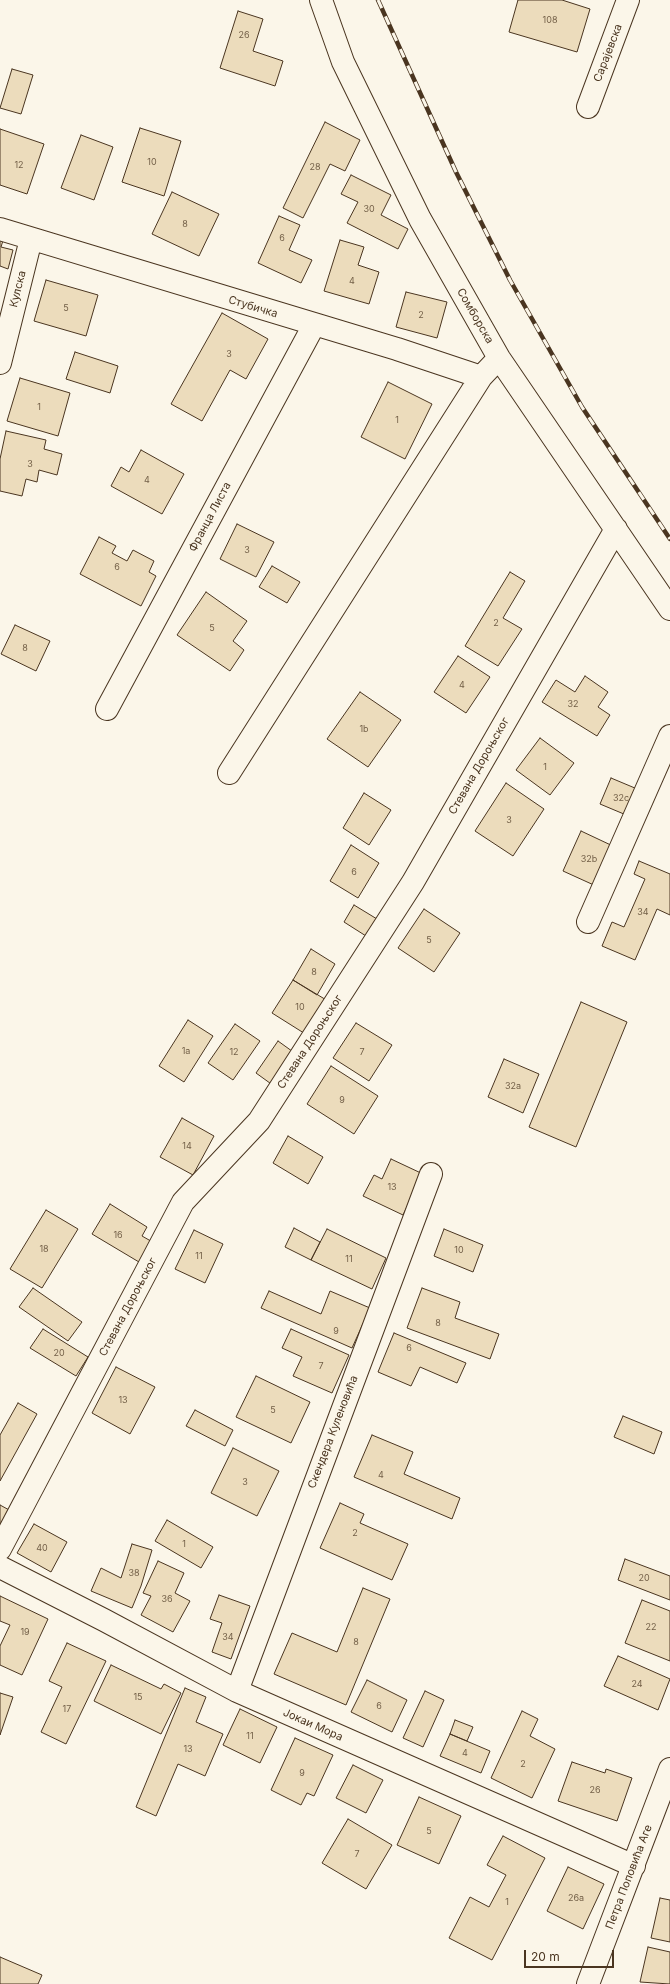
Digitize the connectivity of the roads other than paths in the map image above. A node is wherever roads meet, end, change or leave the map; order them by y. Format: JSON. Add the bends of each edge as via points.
{"nodes":[{"id":1,"x":321,"y":0,"type":"edge"},
{"id":2,"x":628,"y":0,"type":"edge"},
{"id":3,"x":588,"y":107,"type":"dead end"},
{"id":4,"x":0,"y":229,"type":"edge"},
{"id":5,"x":31,"y":239,"type":"junction"},
{"id":6,"x":314,"y":325,"type":"junction"},
{"id":7,"x":499,"y":358,"type":"junction"},
{"id":8,"x":0,"y":363,"type":"edge"},
{"id":9,"x":481,"y":377,"type":"junction"},
{"id":10,"x":616,"y":529,"type":"junction"},
{"id":11,"x":670,"y":609,"type":"edge"},
{"id":12,"x":106,"y":709,"type":"dead end"},
{"id":13,"x":670,"y":736,"type":"edge"},
{"id":14,"x":229,"y":773,"type":"dead end"},
{"id":15,"x":588,"y":922,"type":"dead end"},
{"id":16,"x":431,"y":1174,"type":"dead end"},
{"id":17,"x":0,"y":1549,"type":"edge"},
{"id":18,"x":0,"y":1567,"type":"edge"},
{"id":19,"x":237,"y":1691,"type":"junction"},
{"id":20,"x":670,"y":1770,"type":"edge"},
{"id":21,"x":634,"y":1866,"type":"junction"},
{"id":22,"x":588,"y":1984,"type":"edge"}],
"edges":[{"from":1,"to":7,"type":"street","name":"Сомборска","via":[[342,62],[420,219]]},
{"from":2,"to":3,"type":"street","name":"Сарајевска"},
{"from":4,"to":5,"type":"street","name":"Стубичка"},
{"from":5,"to":6,"type":"street","name":"Стубичка"},
{"from":5,"to":8,"type":"street","name":"Кулска"},
{"from":6,"to":9,"type":"street","name":"Стубичка"},
{"from":6,"to":12,"type":"street","name":"Франца Листа"},
{"from":7,"to":9,"type":"street"},
{"from":7,"to":10,"type":"street","name":"Сомборска"},
{"from":9,"to":14,"type":"street"},
{"from":10,"to":11,"type":"street","name":"Сомборска"},
{"from":10,"to":17,"type":"street","name":"Стевана Дороњског","via":[[413,882],[259,1121],[183,1202]]},
{"from":13,"to":15,"type":"street"},
{"from":16,"to":19,"type":"street","name":"Скендера Куленовића"},
{"from":18,"to":19,"type":"street","name":"Јокаи Мора"},
{"from":19,"to":21,"type":"street","name":"Јокаи Мора"},
{"from":20,"to":21,"type":"street","name":"Петра Поповића Аге"},
{"from":21,"to":22,"type":"street","name":"Петра Поповића Аге"}]}
